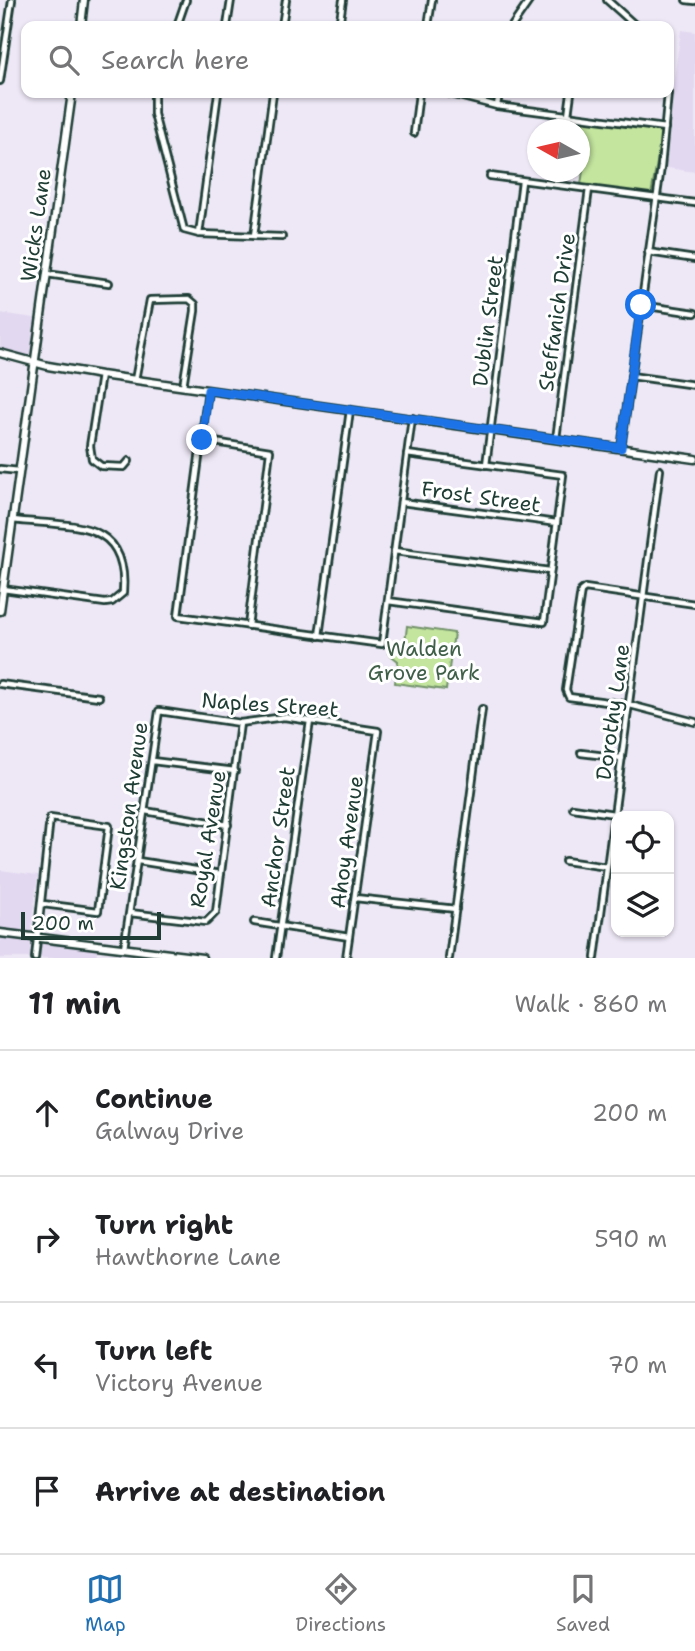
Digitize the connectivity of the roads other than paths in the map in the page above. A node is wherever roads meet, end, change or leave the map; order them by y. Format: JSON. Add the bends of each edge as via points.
{"nodes":[{"id":1,"x":12,"y":0,"type":"edge"},
{"id":2,"x":85,"y":0,"type":"edge"},
{"id":3,"x":186,"y":0,"type":"edge"},
{"id":4,"x":231,"y":0,"type":"edge"},
{"id":5,"x":286,"y":0,"type":"edge"},
{"id":6,"x":343,"y":0,"type":"edge"},
{"id":7,"x":432,"y":0,"type":"edge"},
{"id":8,"x":530,"y":0,"type":"edge"},
{"id":9,"x":607,"y":0,"type":"edge"},
{"id":10,"x":686,"y":0,"type":"edge"},
{"id":11,"x":695,"y":1,"type":"edge"},
{"id":12,"x":82,"y":21,"type":"edge"},
{"id":13,"x":179,"y":21,"type":"edge"},
{"id":14,"x":228,"y":21,"type":"edge"},
{"id":15,"x":283,"y":21,"type":"edge"},
{"id":16,"x":340,"y":21,"type":"edge"},
{"id":17,"x":429,"y":21,"type":"edge"},
{"id":18,"x":515,"y":21,"type":"edge"},
{"id":19,"x":630,"y":21,"type":"edge"},
{"id":20,"x":0,"y":75,"type":"edge"},
{"id":21,"x":0,"y":81,"type":"edge"},
{"id":22,"x":71,"y":98,"type":"edge"},
{"id":23,"x":154,"y":98,"type":"edge"},
{"id":24,"x":217,"y":98,"type":"edge"},
{"id":25,"x":272,"y":98,"type":"edge"},
{"id":26,"x":418,"y":98,"type":"edge"},
{"id":27,"x":466,"y":98,"type":"edge"},
{"id":28,"x":498,"y":98,"type":"edge"},
{"id":29,"x":570,"y":98,"type":"edge"},
{"id":30,"x":668,"y":98,"type":"edge"},
{"id":31,"x":497,"y":106,"type":"junction"},
{"id":32,"x":568,"y":115,"type":"junction"},
{"id":33,"x":665,"y":128,"type":"junction"},
{"id":34,"x":414,"y":133,"type":"dead end"},
{"id":35,"x":490,"y":176,"type":"dead end"},
{"id":36,"x":522,"y":181,"type":"junction"},
{"id":37,"x":589,"y":189,"type":"junction"},
{"id":38,"x":656,"y":197,"type":"junction"},
{"id":39,"x":695,"y":203,"type":"edge"},
{"id":40,"x":199,"y":234,"type":"junction"},
{"id":41,"x":254,"y":236,"type":"junction"},
{"id":42,"x":282,"y":237,"type":"dead end"},
{"id":43,"x":648,"y":252,"type":"junction"},
{"id":44,"x":695,"y":258,"type":"edge"},
{"id":45,"x":47,"y":274,"type":"junction"},
{"id":46,"x":109,"y":283,"type":"dead end"},
{"id":47,"x":641,"y":305,"type":"junction"},
{"id":48,"x":695,"y":313,"type":"edge"},
{"id":49,"x":0,"y":353,"type":"edge"},
{"id":50,"x":35,"y":363,"type":"junction"},
{"id":51,"x":101,"y":375,"type":"junction"},
{"id":52,"x":631,"y":376,"type":"junction"},
{"id":53,"x":135,"y":380,"type":"junction"},
{"id":54,"x":695,"y":385,"type":"edge"},
{"id":55,"x":183,"y":387,"type":"junction"},
{"id":56,"x":208,"y":390,"type":"junction"},
{"id":57,"x":350,"y":409,"type":"junction"},
{"id":58,"x":412,"y":418,"type":"junction"},
{"id":59,"x":490,"y":430,"type":"junction"},
{"id":60,"x":556,"y":439,"type":"junction"},
{"id":61,"x":202,"y":440,"type":"junction"},
{"id":62,"x":621,"y":448,"type":"junction"},
{"id":63,"x":407,"y":454,"type":"junction"},
{"id":64,"x":695,"y":459,"type":"edge"},
{"id":65,"x":129,"y":461,"type":"dead end"},
{"id":66,"x":486,"y":465,"type":"junction"},
{"id":67,"x":0,"y":469,"type":"edge"},
{"id":68,"x":660,"y":470,"type":"dead end"},
{"id":69,"x":19,"y":471,"type":"junction"},
{"id":70,"x":401,"y":502,"type":"junction"},
{"id":71,"x":12,"y":520,"type":"junction"},
{"id":72,"x":557,"y":523,"type":"junction"},
{"id":73,"x":394,"y":551,"type":"junction"},
{"id":74,"x":550,"y":571,"type":"junction"},
{"id":75,"x":3,"y":589,"type":"junction"},
{"id":76,"x":644,"y":596,"type":"junction"},
{"id":77,"x":387,"y":601,"type":"junction"},
{"id":78,"x":695,"y":604,"type":"edge"},
{"id":79,"x":0,"y":605,"type":"edge"},
{"id":80,"x":0,"y":611,"type":"edge"},
{"id":81,"x":248,"y":626,"type":"junction"},
{"id":82,"x":319,"y":636,"type":"junction"},
{"id":83,"x":0,"y":684,"type":"edge"},
{"id":84,"x":99,"y":698,"type":"dead end"},
{"id":85,"x":630,"y":705,"type":"junction"},
{"id":86,"x":482,"y":709,"type":"dead end"},
{"id":87,"x":159,"y":711,"type":"joint"},
{"id":88,"x":310,"y":721,"type":"junction"},
{"id":89,"x":695,"y":722,"type":"edge"},
{"id":90,"x":240,"y":723,"type":"junction"},
{"id":91,"x":378,"y":731,"type":"joint"},
{"id":92,"x":581,"y":753,"type":"dead end"},
{"id":93,"x":622,"y":758,"type":"junction"},
{"id":94,"x":152,"y":761,"type":"junction"},
{"id":95,"x":236,"y":772,"type":"junction"},
{"id":96,"x":573,"y":808,"type":"dead end"},
{"id":97,"x":145,"y":811,"type":"junction"},
{"id":98,"x":614,"y":811,"type":"edge"},
{"id":99,"x":611,"y":814,"type":"edge"},
{"id":100,"x":228,"y":825,"type":"junction"},
{"id":101,"x":611,"y":837,"type":"edge"},
{"id":102,"x":138,"y":861,"type":"junction"},
{"id":103,"x":565,"y":861,"type":"dead end"},
{"id":104,"x":607,"y":867,"type":"junction"},
{"id":105,"x":222,"y":874,"type":"junction"},
{"id":106,"x":355,"y":898,"type":"junction"},
{"id":107,"x":43,"y":904,"type":"junction"},
{"id":108,"x":456,"y":909,"type":"junction"},
{"id":109,"x":130,"y":913,"type":"junction"},
{"id":110,"x":254,"y":922,"type":"dead end"},
{"id":111,"x":281,"y":926,"type":"junction"},
{"id":112,"x":0,"y":933,"type":"edge"},
{"id":113,"x":349,"y":937,"type":"junction"},
{"id":114,"x":37,"y":938,"type":"junction"},
{"id":115,"x":124,"y":948,"type":"junction"},
{"id":116,"x":35,"y":958,"type":"edge"},
{"id":117,"x":202,"y":958,"type":"edge"},
{"id":118,"x":276,"y":958,"type":"edge"},
{"id":119,"x":346,"y":958,"type":"edge"},
{"id":120,"x":449,"y":958,"type":"edge"},
{"id":121,"x":595,"y":958,"type":"edge"}],
"edges":[{"from":1,"to":20,"type":"street"},
{"from":2,"to":12,"type":"street"},
{"from":3,"to":13,"type":"street"},
{"from":4,"to":14,"type":"street"},
{"from":5,"to":15,"type":"street"},
{"from":6,"to":16,"type":"street"},
{"from":7,"to":17,"type":"street"},
{"from":8,"to":18,"type":"street"},
{"from":9,"to":19,"type":"street"},
{"from":10,"to":11,"type":"street"},
{"from":20,"to":21,"type":"street"},
{"from":22,"to":45,"type":"street","name":"Wicks Lane"},
{"from":23,"to":40,"type":"street","via":[[180,224]]},
{"from":24,"to":40,"type":"street"},
{"from":25,"to":41,"type":"street"},
{"from":26,"to":34,"type":"street"},
{"from":27,"to":31,"type":"street"},
{"from":28,"to":31,"type":"street"},
{"from":29,"to":32,"type":"street"},
{"from":30,"to":33,"type":"street"},
{"from":31,"to":32,"type":"street"},
{"from":32,"to":33,"type":"street"},
{"from":33,"to":38,"type":"street"},
{"from":35,"to":36,"type":"street"},
{"from":36,"to":37,"type":"street"},
{"from":36,"to":59,"type":"street","name":"Dublin Street"},
{"from":37,"to":38,"type":"street"},
{"from":37,"to":60,"type":"street","name":"Steffanich Drive"},
{"from":38,"to":39,"type":"street"},
{"from":38,"to":43,"type":"street"},
{"from":40,"to":41,"type":"street"},
{"from":41,"to":42,"type":"street"},
{"from":43,"to":44,"type":"street"},
{"from":43,"to":47,"type":"street"},
{"from":45,"to":46,"type":"street"},
{"from":45,"to":50,"type":"street","name":"Wicks Lane"},
{"from":47,"to":48,"type":"street"},
{"from":47,"to":52,"type":"street"},
{"from":49,"to":50,"type":"street"},
{"from":50,"to":51,"type":"street"},
{"from":50,"to":69,"type":"street","name":"Wicks Lane"},
{"from":51,"to":53,"type":"street"},
{"from":51,"to":65,"type":"street","via":[[92,459],[113,468]]},
{"from":52,"to":54,"type":"street"},
{"from":52,"to":62,"type":"street"},
{"from":53,"to":55,"type":"street"},
{"from":53,"to":55,"type":"street","via":[[148,304],[154,298],[189,299],[195,304]]},
{"from":55,"to":56,"type":"street"},
{"from":56,"to":57,"type":"street"},
{"from":56,"to":61,"type":"street"},
{"from":57,"to":58,"type":"street"},
{"from":57,"to":82,"type":"street"},
{"from":58,"to":59,"type":"street"},
{"from":58,"to":63,"type":"street"},
{"from":59,"to":60,"type":"street"},
{"from":59,"to":66,"type":"street","name":"Dublin Street"},
{"from":60,"to":62,"type":"street"},
{"from":61,"to":81,"type":"street","via":[[270,451]]},
{"from":61,"to":81,"type":"street","via":[[178,617]]},
{"from":62,"to":64,"type":"street"},
{"from":63,"to":66,"type":"street"},
{"from":63,"to":70,"type":"street"},
{"from":66,"to":72,"type":"street","via":[[563,475]]},
{"from":67,"to":69,"type":"street"},
{"from":68,"to":76,"type":"street","name":"Dorothy Lane"},
{"from":69,"to":71,"type":"street","name":"Wicks Lane"},
{"from":70,"to":72,"type":"street","name":"Frost Street"},
{"from":70,"to":73,"type":"street"},
{"from":71,"to":75,"type":"street","name":"Wicks Lane"},
{"from":71,"to":75,"type":"street","via":[[97,530],[111,539],[124,576],[123,593],[105,603]]},
{"from":72,"to":74,"type":"street"},
{"from":73,"to":74,"type":"street"},
{"from":73,"to":77,"type":"street"},
{"from":74,"to":77,"type":"street","via":[[544,622]]},
{"from":75,"to":79,"type":"street","name":"Wicks Lane"},
{"from":76,"to":78,"type":"street"},
{"from":76,"to":85,"type":"street","name":"Dorothy Lane"},
{"from":76,"to":85,"type":"street","via":[[582,591],[566,690],[569,697]]},
{"from":77,"to":82,"type":"street","via":[[382,644]]},
{"from":79,"to":80,"type":"street","name":"Wicks Lane"},
{"from":81,"to":82,"type":"street"},
{"from":83,"to":84,"type":"street"},
{"from":85,"to":89,"type":"street"},
{"from":85,"to":93,"type":"street","name":"Dorothy Lane"},
{"from":86,"to":108,"type":"street"},
{"from":87,"to":90,"type":"street","name":"Naples Street"},
{"from":87,"to":94,"type":"street","name":"Kingston Avenue"},
{"from":88,"to":90,"type":"street","name":"Naples Street","via":[[284,717]]},
{"from":88,"to":91,"type":"street","name":"Naples Street"},
{"from":88,"to":111,"type":"street","name":"Anchor Street"},
{"from":90,"to":95,"type":"street","name":"Royal Avenue"},
{"from":91,"to":106,"type":"street","name":"Ahoy Avenue"},
{"from":92,"to":93,"type":"street"},
{"from":93,"to":98,"type":"street","name":"Dorothy Lane"},
{"from":94,"to":95,"type":"street"},
{"from":94,"to":97,"type":"street","name":"Kingston Avenue"},
{"from":95,"to":100,"type":"street","name":"Royal Avenue"},
{"from":96,"to":99,"type":"street"},
{"from":97,"to":100,"type":"street"},
{"from":97,"to":102,"type":"street","name":"Kingston Avenue"},
{"from":100,"to":105,"type":"street","name":"Royal Avenue"},
{"from":101,"to":104,"type":"street","name":"Dorothy Lane"},
{"from":102,"to":105,"type":"street"},
{"from":102,"to":109,"type":"street","name":"Kingston Avenue"},
{"from":103,"to":104,"type":"street"},
{"from":104,"to":121,"type":"street","name":"Dorothy Lane"},
{"from":105,"to":109,"type":"street","name":"Royal Avenue","via":[[211,921]]},
{"from":106,"to":108,"type":"street"},
{"from":106,"to":113,"type":"street","name":"Ahoy Avenue"},
{"from":107,"to":107,"type":"street","via":[[50,818],[109,826],[98,911]]},
{"from":107,"to":114,"type":"street"},
{"from":108,"to":120,"type":"street"},
{"from":109,"to":115,"type":"street","name":"Kingston Avenue"},
{"from":110,"to":111,"type":"street"},
{"from":111,"to":113,"type":"street"},
{"from":111,"to":118,"type":"street","name":"Anchor Street"},
{"from":112,"to":114,"type":"street"},
{"from":113,"to":119,"type":"street","name":"Ahoy Avenue"},
{"from":114,"to":115,"type":"street"},
{"from":114,"to":116,"type":"street"},
{"from":115,"to":117,"type":"street"}]}
